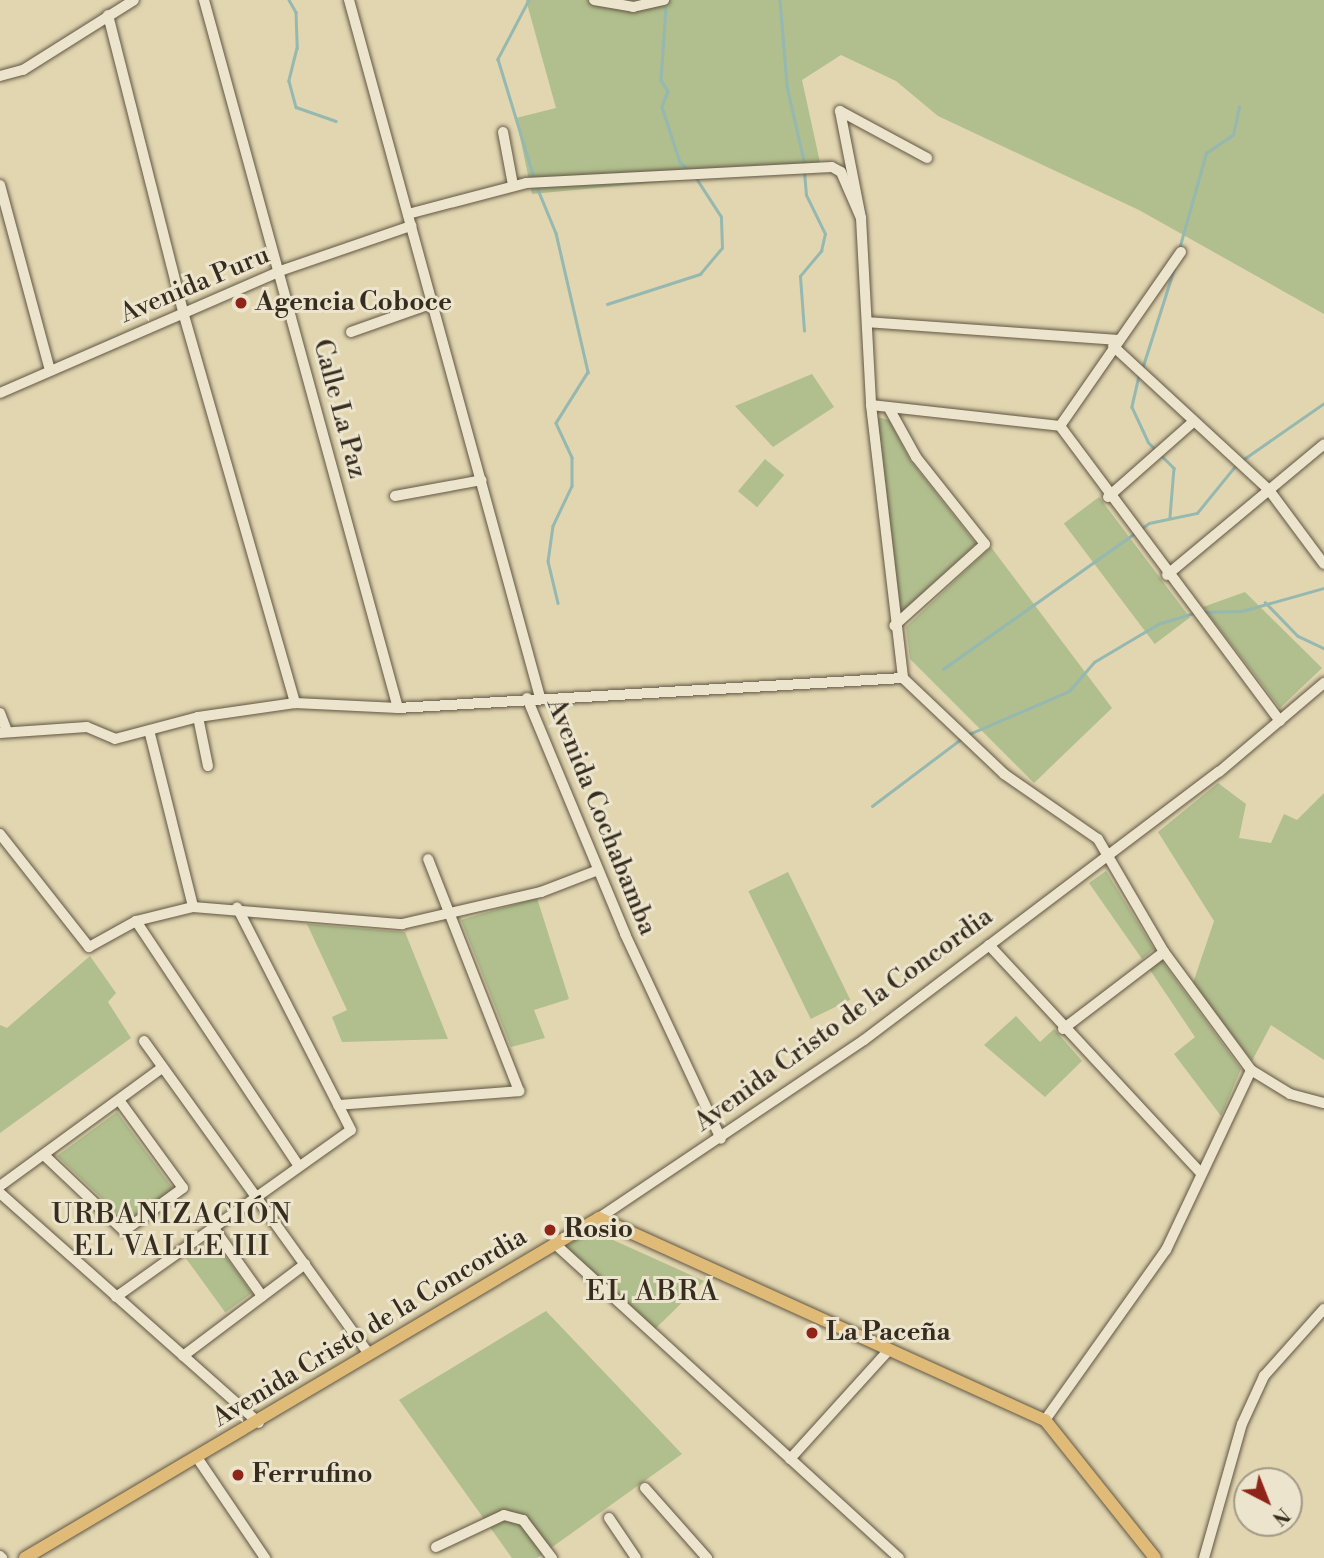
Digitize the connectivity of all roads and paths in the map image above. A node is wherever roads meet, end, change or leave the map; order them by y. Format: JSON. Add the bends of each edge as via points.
{"nodes":[{"id":1,"x":134,"y":0,"type":"edge"},
{"id":2,"x":204,"y":0,"type":"edge"},
{"id":3,"x":349,"y":0,"type":"edge"},
{"id":4,"x":594,"y":0,"type":"edge"},
{"id":5,"x":664,"y":0,"type":"edge"},
{"id":6,"x":108,"y":15,"type":"junction"},
{"id":7,"x":0,"y":76,"type":"edge"},
{"id":8,"x":503,"y":132,"type":"dead end"},
{"id":9,"x":927,"y":158,"type":"dead end"},
{"id":10,"x":0,"y":185,"type":"edge"},
{"id":11,"x":513,"y":186,"type":"junction"},
{"id":12,"x":408,"y":214,"type":"junction"},
{"id":13,"x":861,"y":218,"type":"junction"},
{"id":14,"x":411,"y":226,"type":"junction"},
{"id":15,"x":1181,"y":252,"type":"dead end"},
{"id":16,"x":280,"y":271,"type":"junction"},
{"id":17,"x":433,"y":303,"type":"junction"},
{"id":18,"x":183,"y":312,"type":"junction"},
{"id":19,"x":867,"y":322,"type":"junction"},
{"id":20,"x":351,"y":332,"type":"dead end"},
{"id":21,"x":1115,"y":343,"type":"junction"},
{"id":22,"x":50,"y":370,"type":"junction"},
{"id":23,"x":0,"y":393,"type":"edge"},
{"id":24,"x":871,"y":405,"type":"junction"},
{"id":25,"x":890,"y":410,"type":"junction"},
{"id":26,"x":1193,"y":422,"type":"junction"},
{"id":27,"x":1060,"y":426,"type":"junction"},
{"id":28,"x":1324,"y":444,"type":"edge"},
{"id":29,"x":482,"y":480,"type":"junction"},
{"id":30,"x":1269,"y":490,"type":"junction"},
{"id":31,"x":395,"y":496,"type":"dead end"},
{"id":32,"x":1108,"y":497,"type":"junction"},
{"id":33,"x":1324,"y":564,"type":"edge"},
{"id":34,"x":1167,"y":575,"type":"junction"},
{"id":35,"x":894,"y":626,"type":"junction"},
{"id":36,"x":903,"y":678,"type":"junction"},
{"id":37,"x":1324,"y":683,"type":"edge"},
{"id":38,"x":540,"y":697,"type":"junction"},
{"id":39,"x":527,"y":698,"type":"junction"},
{"id":40,"x":295,"y":703,"type":"junction"},
{"id":41,"x":398,"y":708,"type":"junction"},
{"id":42,"x":0,"y":713,"type":"edge"},
{"id":43,"x":198,"y":717,"type":"junction"},
{"id":44,"x":1280,"y":721,"type":"junction"},
{"id":45,"x":3,"y":732,"type":"edge"},
{"id":46,"x":150,"y":734,"type":"junction"},
{"id":47,"x":208,"y":766,"type":"dead end"},
{"id":48,"x":0,"y":834,"type":"edge"},
{"id":49,"x":1106,"y":855,"type":"junction"},
{"id":50,"x":428,"y":859,"type":"dead end"},
{"id":51,"x":598,"y":870,"type":"junction"},
{"id":52,"x":193,"y":907,"type":"junction"},
{"id":53,"x":236,"y":907,"type":"junction"},
{"id":54,"x":451,"y":915,"type":"junction"},
{"id":55,"x":136,"y":921,"type":"junction"},
{"id":56,"x":989,"y":945,"type":"junction"},
{"id":57,"x":1164,"y":952,"type":"junction"},
{"id":58,"x":1063,"y":1028,"type":"junction"},
{"id":59,"x":144,"y":1041,"type":"dead end"},
{"id":60,"x":162,"y":1068,"type":"junction"},
{"id":61,"x":1251,"y":1070,"type":"junction"},
{"id":62,"x":119,"y":1100,"type":"junction"},
{"id":63,"x":1324,"y":1103,"type":"edge"},
{"id":64,"x":338,"y":1105,"type":"junction"},
{"id":65,"x":721,"y":1139,"type":"junction"},
{"id":66,"x":44,"y":1155,"type":"junction"},
{"id":67,"x":298,"y":1165,"type":"junction"},
{"id":68,"x":1200,"y":1172,"type":"junction"},
{"id":69,"x":0,"y":1186,"type":"edge"},
{"id":70,"x":0,"y":1193,"type":"edge"},
{"id":71,"x":254,"y":1198,"type":"junction"},
{"id":72,"x":599,"y":1218,"type":"junction"},
{"id":73,"x":213,"y":1227,"type":"junction"},
{"id":74,"x":554,"y":1243,"type":"junction"},
{"id":75,"x":304,"y":1264,"type":"junction"},
{"id":76,"x":262,"y":1296,"type":"junction"},
{"id":77,"x":116,"y":1297,"type":"junction"},
{"id":78,"x":1324,"y":1309,"type":"edge"},
{"id":79,"x":889,"y":1350,"type":"junction"},
{"id":80,"x":369,"y":1354,"type":"junction"},
{"id":81,"x":183,"y":1356,"type":"junction"},
{"id":82,"x":1045,"y":1420,"type":"junction"},
{"id":83,"x":259,"y":1423,"type":"junction"},
{"id":84,"x":198,"y":1459,"type":"junction"},
{"id":85,"x":790,"y":1459,"type":"junction"},
{"id":86,"x":645,"y":1488,"type":"dead end"},
{"id":87,"x":608,"y":1518,"type":"dead end"},
{"id":88,"x":436,"y":1547,"type":"dead end"},
{"id":89,"x":26,"y":1558,"type":"edge"},
{"id":90,"x":265,"y":1558,"type":"edge"},
{"id":91,"x":552,"y":1558,"type":"edge"},
{"id":92,"x":636,"y":1558,"type":"edge"},
{"id":93,"x":707,"y":1558,"type":"edge"},
{"id":94,"x":899,"y":1558,"type":"edge"},
{"id":95,"x":1155,"y":1558,"type":"edge"},
{"id":96,"x":1204,"y":1558,"type":"edge"}],
"edges":[{"from":1,"to":6,"type":"street"},
{"from":2,"to":16,"type":"street","name":"Calle La Paz"},
{"from":3,"to":12,"type":"street","name":"Avenida Cochabamba"},
{"from":4,"to":5,"type":"street","via":[[633,7]]},
{"from":6,"to":7,"type":"street","via":[[23,70]]},
{"from":6,"to":18,"type":"street"},
{"from":8,"to":11,"type":"street"},
{"from":9,"to":13,"type":"street","via":[[840,111]]},
{"from":10,"to":22,"type":"street"},
{"from":11,"to":12,"type":"street"},
{"from":11,"to":13,"type":"street","via":[[832,167],[841,172]]},
{"from":12,"to":14,"type":"street","name":"Avenida Cochabamba"},
{"from":13,"to":19,"type":"street"},
{"from":14,"to":16,"type":"street","name":"Avenida Puru"},
{"from":14,"to":17,"type":"street","name":"Avenida Cochabamba"},
{"from":15,"to":21,"type":"street"},
{"from":16,"to":18,"type":"street","name":"Avenida Puru"},
{"from":16,"to":41,"type":"street","name":"Calle La Paz"},
{"from":17,"to":20,"type":"street"},
{"from":17,"to":29,"type":"street","name":"Avenida Cochabamba"},
{"from":18,"to":22,"type":"street","name":"Avenida Puru"},
{"from":18,"to":40,"type":"street"},
{"from":19,"to":21,"type":"street"},
{"from":19,"to":24,"type":"street"},
{"from":21,"to":26,"type":"street"},
{"from":21,"to":27,"type":"street"},
{"from":22,"to":23,"type":"street","name":"Avenida Puru"},
{"from":24,"to":25,"type":"street"},
{"from":24,"to":35,"type":"street"},
{"from":25,"to":27,"type":"street"},
{"from":25,"to":35,"type":"street","via":[[916,457],[985,544]]},
{"from":26,"to":30,"type":"street"},
{"from":26,"to":32,"type":"street"},
{"from":27,"to":32,"type":"street"},
{"from":28,"to":30,"type":"street"},
{"from":29,"to":31,"type":"street"},
{"from":29,"to":38,"type":"street","name":"Avenida Cochabamba"},
{"from":30,"to":33,"type":"street"},
{"from":30,"to":34,"type":"street"},
{"from":32,"to":34,"type":"street"},
{"from":34,"to":44,"type":"street"},
{"from":35,"to":36,"type":"street"},
{"from":36,"to":38,"type":"street","via":[[683,695]]},
{"from":36,"to":49,"type":"street","via":[[1004,774],[1098,839]]},
{"from":37,"to":44,"type":"street","name":"Avenida Cristo de la Concordia"},
{"from":38,"to":39,"type":"street","name":"Avenida Cochabamba"},
{"from":39,"to":41,"type":"street"},
{"from":39,"to":51,"type":"street","name":"Avenida Cochabamba"},
{"from":40,"to":41,"type":"street"},
{"from":40,"to":43,"type":"street"},
{"from":42,"to":45,"type":"street"},
{"from":43,"to":46,"type":"street"},
{"from":43,"to":47,"type":"street"},
{"from":44,"to":49,"type":"street","name":"Avenida Cristo de la Concordia"},
{"from":45,"to":46,"type":"street","via":[[87,727],[115,739]]},
{"from":46,"to":52,"type":"street"},
{"from":48,"to":55,"type":"street","via":[[89,947]]},
{"from":49,"to":56,"type":"street","name":"Avenida Cristo de la Concordia"},
{"from":49,"to":57,"type":"street"},
{"from":50,"to":54,"type":"street"},
{"from":51,"to":54,"type":"street"},
{"from":51,"to":65,"type":"street","name":"Avenida Cochabamba"},
{"from":52,"to":53,"type":"street"},
{"from":52,"to":55,"type":"street"},
{"from":53,"to":54,"type":"street","via":[[402,924]]},
{"from":53,"to":64,"type":"street"},
{"from":54,"to":64,"type":"street","via":[[519,1091]]},
{"from":55,"to":67,"type":"street"},
{"from":56,"to":58,"type":"street"},
{"from":56,"to":65,"type":"street","name":"Avenida Cristo de la Concordia"},
{"from":57,"to":58,"type":"street"},
{"from":57,"to":61,"type":"street"},
{"from":58,"to":68,"type":"street"},
{"from":59,"to":60,"type":"street"},
{"from":60,"to":62,"type":"street"},
{"from":60,"to":71,"type":"street"},
{"from":61,"to":63,"type":"street","via":[[1290,1094]]},
{"from":61,"to":68,"type":"street"},
{"from":62,"to":66,"type":"street"},
{"from":62,"to":66,"type":"street","via":[[183,1188],[124,1231]]},
{"from":64,"to":67,"type":"street","via":[[351,1129]]},
{"from":65,"to":72,"type":"street","name":"Avenida Cristo de la Concordia"},
{"from":66,"to":69,"type":"street"},
{"from":67,"to":71,"type":"street"},
{"from":68,"to":82,"type":"street","via":[[1166,1250]]},
{"from":70,"to":77,"type":"street"},
{"from":71,"to":73,"type":"street"},
{"from":71,"to":75,"type":"street"},
{"from":72,"to":74,"type":"main road","name":"Avenida Cristo de la Concordia"},
{"from":72,"to":79,"type":"main road"},
{"from":73,"to":76,"type":"street"},
{"from":73,"to":77,"type":"street"},
{"from":74,"to":80,"type":"main road","name":"Avenida Cristo de la Concordia"},
{"from":74,"to":85,"type":"street"},
{"from":75,"to":76,"type":"street"},
{"from":75,"to":80,"type":"street"},
{"from":76,"to":81,"type":"street"},
{"from":77,"to":81,"type":"street"},
{"from":78,"to":96,"type":"street","via":[[1264,1376],[1242,1424]]},
{"from":79,"to":82,"type":"main road"},
{"from":79,"to":85,"type":"street"},
{"from":80,"to":83,"type":"main road","name":"Avenida Cristo de la Concordia"},
{"from":81,"to":83,"type":"street"},
{"from":82,"to":95,"type":"main road"},
{"from":83,"to":84,"type":"main road","name":"Avenida Cristo de la Concordia"},
{"from":84,"to":89,"type":"main road","name":"Avenida Cristo de la Concordia"},
{"from":84,"to":90,"type":"street"},
{"from":85,"to":94,"type":"street"},
{"from":86,"to":93,"type":"street"},
{"from":87,"to":92,"type":"street"},
{"from":88,"to":91,"type":"street","via":[[504,1515],[523,1520]]}]}
